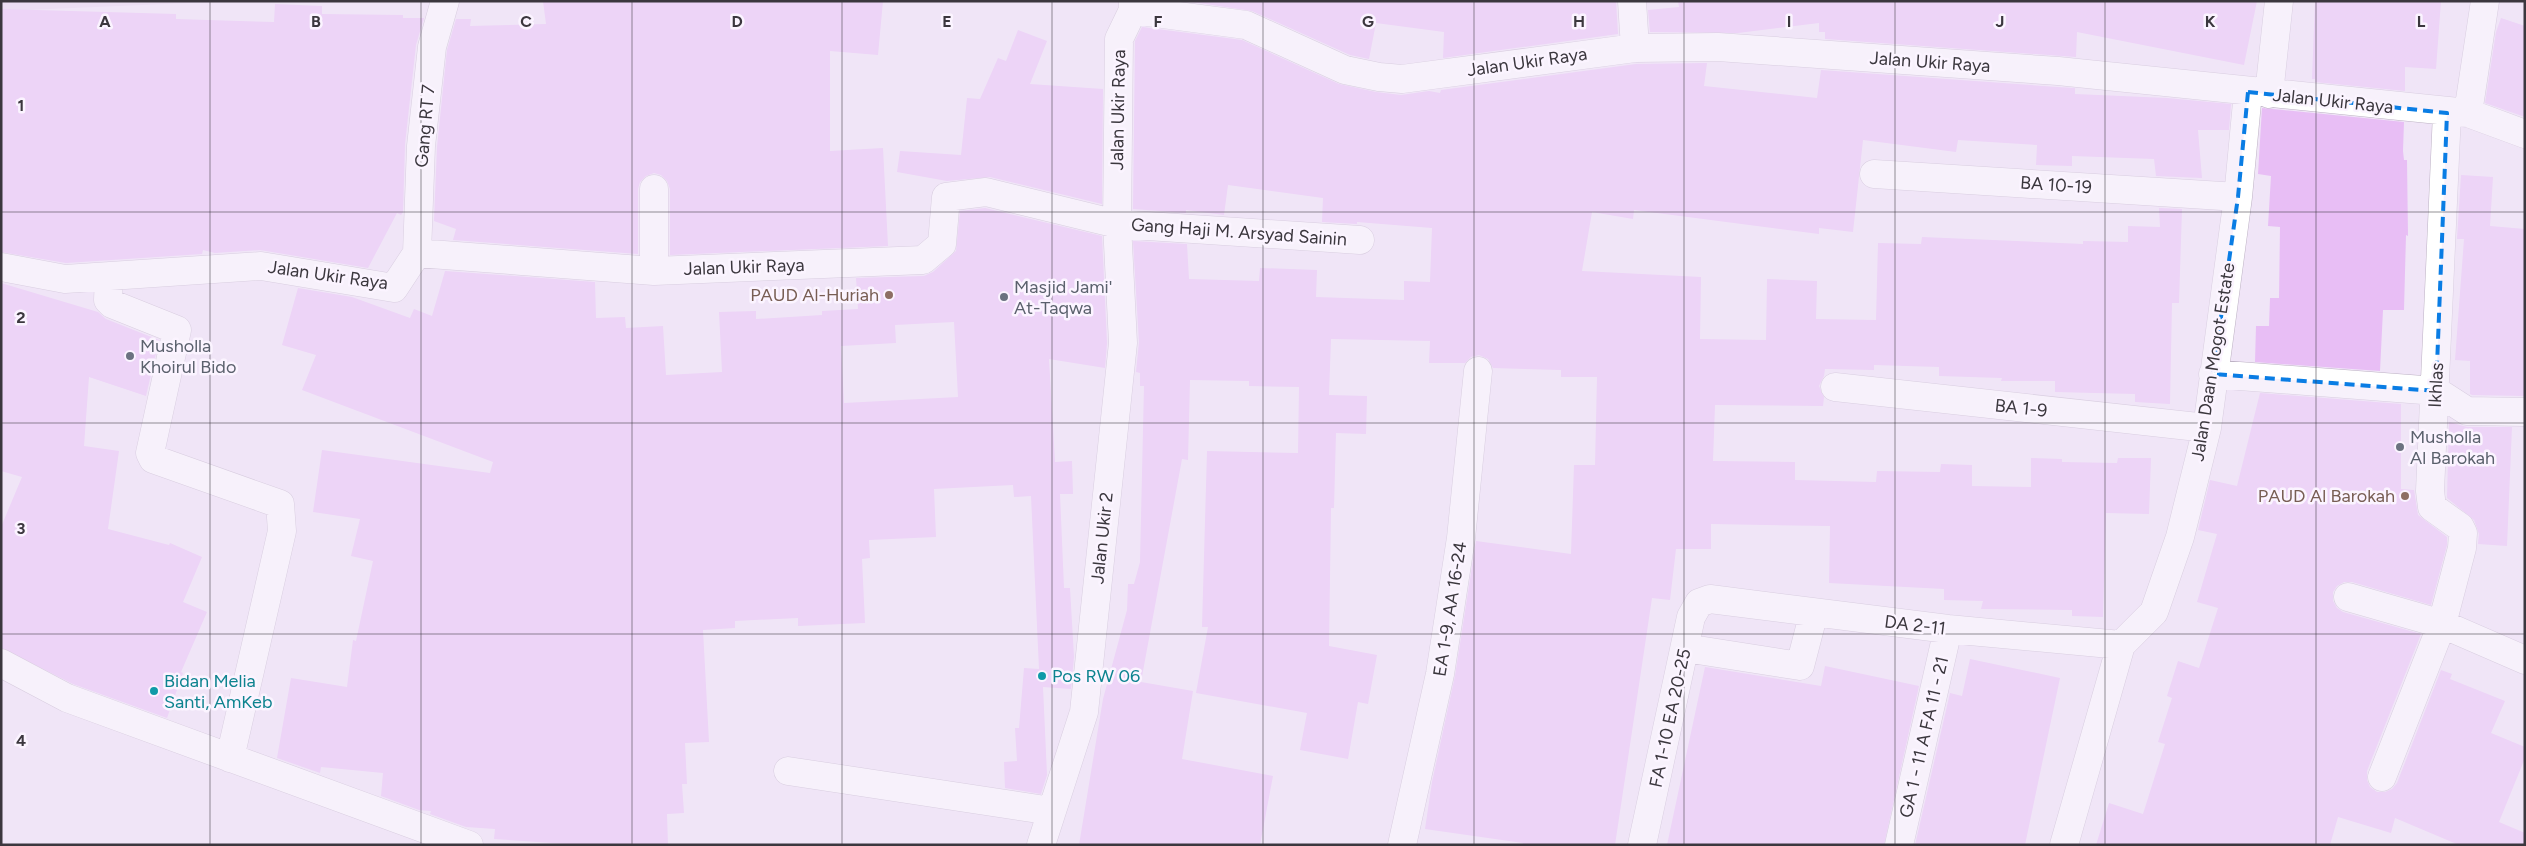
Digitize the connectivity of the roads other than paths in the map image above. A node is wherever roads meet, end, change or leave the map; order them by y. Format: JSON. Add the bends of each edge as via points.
{"nodes":[{"id":1,"x":446,"y":1,"type":"edge"},
{"id":2,"x":1632,"y":1,"type":"edge"},
{"id":3,"x":2279,"y":1,"type":"edge"},
{"id":4,"x":2485,"y":1,"type":"edge"},
{"id":5,"x":1133,"y":6,"type":"edge"},
{"id":6,"x":1635,"y":48,"type":"junction"},
{"id":7,"x":2258,"y":93,"type":"junction"},
{"id":8,"x":2458,"y":113,"type":"junction"},
{"id":9,"x":2525,"y":134,"type":"edge"},
{"id":10,"x":1874,"y":174,"type":"dead end"},
{"id":11,"x":654,"y":189,"type":"dead end"},
{"id":12,"x":2238,"y":196,"type":"junction"},
{"id":13,"x":1117,"y":224,"type":"junction"},
{"id":14,"x":1360,"y":240,"type":"dead end"},
{"id":15,"x":417,"y":254,"type":"junction"},
{"id":16,"x":1,"y":266,"type":"edge"},
{"id":17,"x":654,"y":270,"type":"junction"},
{"id":18,"x":109,"y":276,"type":"junction"},
{"id":19,"x":1478,"y":371,"type":"dead end"},
{"id":20,"x":2213,"y":374,"type":"junction"},
{"id":21,"x":1835,"y":388,"type":"dead end"},
{"id":22,"x":2436,"y":391,"type":"junction"},
{"id":23,"x":2525,"y":412,"type":"edge"},
{"id":24,"x":2207,"y":428,"type":"junction"},
{"id":25,"x":2348,"y":597,"type":"dead end"},
{"id":26,"x":1710,"y":599,"type":"joint"},
{"id":27,"x":1814,"y":612,"type":"junction"},
{"id":28,"x":2442,"y":624,"type":"junction"},
{"id":29,"x":1948,"y":629,"type":"junction"},
{"id":30,"x":2121,"y":645,"type":"junction"},
{"id":31,"x":1685,"y":648,"type":"junction"},
{"id":32,"x":2525,"y":660,"type":"edge"},
{"id":33,"x":1,"y":663,"type":"edge"},
{"id":34,"x":230,"y":758,"type":"junction"},
{"id":35,"x":788,"y":771,"type":"dead end"},
{"id":36,"x":2382,"y":777,"type":"dead end"},
{"id":37,"x":1052,"y":811,"type":"junction"},
{"id":38,"x":469,"y":845,"type":"edge"},
{"id":39,"x":1042,"y":845,"type":"edge"},
{"id":40,"x":1402,"y":845,"type":"edge"},
{"id":41,"x":1642,"y":845,"type":"edge"},
{"id":42,"x":1899,"y":845,"type":"edge"},
{"id":43,"x":2064,"y":845,"type":"edge"}],
"edges":[{"from":1,"to":15,"type":"street","name":"Gang RT 7","via":[[432,47],[421,146]]},
{"from":2,"to":6,"type":"street"},
{"from":3,"to":7,"type":"street","name":"Jalan Daan Mogot Estate"},
{"from":4,"to":8,"type":"street","name":"Ikhlas"},
{"from":5,"to":6,"type":"street","name":"Jalan Ukir Raya","via":[[1246,25],[1345,70],[1387,78],[1402,79]]},
{"from":5,"to":13,"type":"street","name":"Jalan Ukir Raya","via":[[1119,39]]},
{"from":6,"to":7,"type":"street","name":"Jalan Ukir Raya","via":[[1718,47],[2029,69]]},
{"from":7,"to":8,"type":"street","name":"Jalan Ukir Raya"},
{"from":7,"to":12,"type":"street","name":"Jalan Daan Mogot Estate"},
{"from":8,"to":9,"type":"street","name":"Jalan Ukir Raya"},
{"from":8,"to":22,"type":"street","name":"Ikhlas"},
{"from":10,"to":12,"type":"street","name":"BA 10-19"},
{"from":11,"to":17,"type":"street"},
{"from":12,"to":20,"type":"street","name":"Jalan Daan Mogot Estate"},
{"from":13,"to":14,"type":"street","name":"Gang Haji M. Arsyad Sainin"},
{"from":13,"to":17,"type":"street","name":"Jalan Ukir Raya","via":[[986,192],[946,197],[942,244],[923,260]]},
{"from":13,"to":37,"type":"street","name":"Jalan Ukir 2","via":[[1123,343],[1084,712]]},
{"from":15,"to":17,"type":"street","name":"Jalan Ukir Raya"},
{"from":15,"to":18,"type":"street","name":"Jalan Ukir Raya","via":[[394,288],[261,266]]},
{"from":16,"to":18,"type":"street","name":"Jalan Ukir Raya","via":[[65,278]]},
{"from":18,"to":34,"type":"street","via":[[108,300],[112,304],[177,330],[150,454],[153,459],[280,504],[282,532]]},
{"from":19,"to":40,"type":"street","name":"EA 1-9, AA 16-24","via":[[1461,538],[1443,655]]},
{"from":20,"to":22,"type":"street"},
{"from":20,"to":24,"type":"street","name":"Jalan Daan Mogot Estate"},
{"from":21,"to":24,"type":"street","name":"BA 1-9"},
{"from":22,"to":23,"type":"street","via":[[2467,411]]},
{"from":22,"to":28,"type":"street","name":"Ikhlas","via":[[2431,502],[2432,507],[2454,521],[2463,533]]},
{"from":24,"to":30,"type":"street","name":"Jalan Daan Mogot Estate","via":[[2180,537],[2154,612]]},
{"from":25,"to":28,"type":"street"},
{"from":26,"to":27,"type":"street","name":"DA 2-11"},
{"from":26,"to":31,"type":"street","name":"FA 1-10 EA 20-25","via":[[1699,604],[1691,616]]},
{"from":27,"to":29,"type":"street","name":"DA 2-11"},
{"from":27,"to":31,"type":"street","via":[[1800,666]]},
{"from":28,"to":32,"type":"street"},
{"from":28,"to":36,"type":"street","name":"Ikhlas"},
{"from":29,"to":30,"type":"street","name":"DA 2-11"},
{"from":29,"to":42,"type":"street","name":"GA 1 - 11 A FA 11 - 21"},
{"from":30,"to":43,"type":"street","name":"Jalan Daan Mogot Estate"},
{"from":31,"to":41,"type":"street","name":"FA 1-10 EA 20-25"},
{"from":33,"to":34,"type":"street","via":[[67,698]]},
{"from":34,"to":38,"type":"street"},
{"from":35,"to":37,"type":"street"},
{"from":37,"to":39,"type":"street","name":"Jalan Ukir 2"}]}
